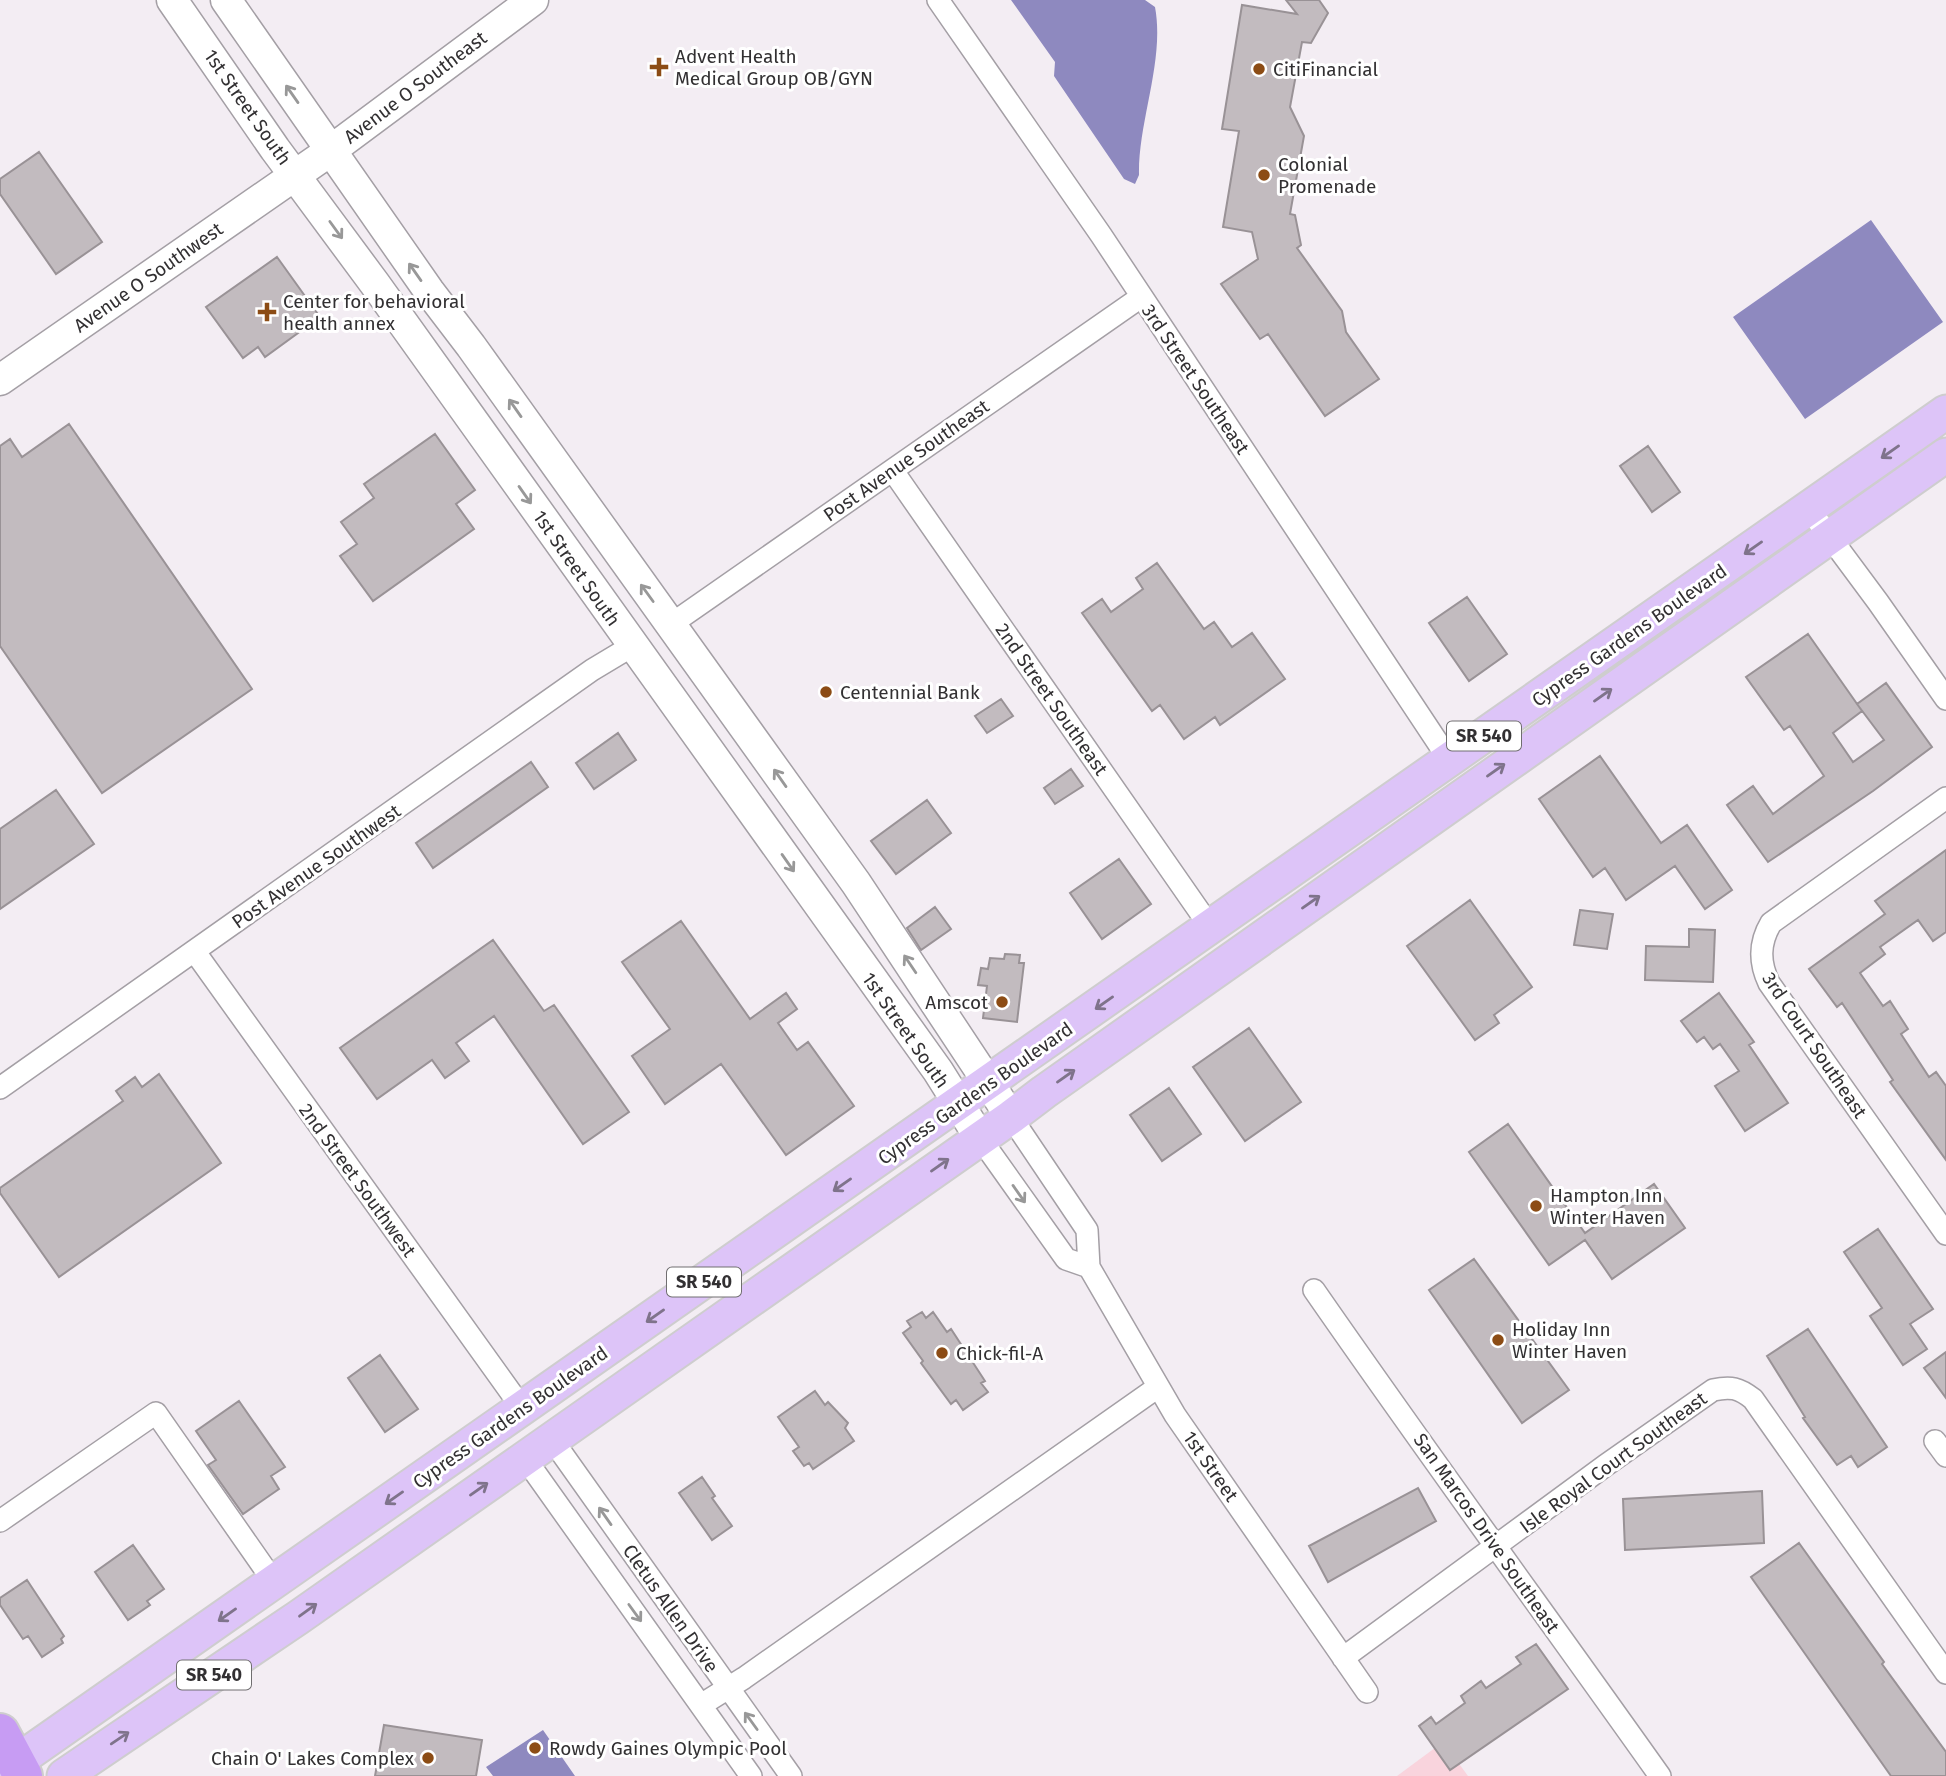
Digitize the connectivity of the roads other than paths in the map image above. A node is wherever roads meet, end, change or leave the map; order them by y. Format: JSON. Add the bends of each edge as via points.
{"nodes":[{"id":1,"x":172,"y":0,"type":"edge"},
{"id":2,"x":226,"y":0,"type":"edge"},
{"id":3,"x":533,"y":0,"type":"edge"},
{"id":4,"x":938,"y":0,"type":"edge"},
{"id":5,"x":330,"y":151,"type":"junction"},
{"id":6,"x":296,"y":175,"type":"junction"},
{"id":7,"x":375,"y":284,"type":"junction"},
{"id":8,"x":1142,"y":297,"type":"junction"},
{"id":9,"x":471,"y":346,"type":"junction"},
{"id":10,"x":0,"y":380,"type":"edge"},
{"id":11,"x":1946,"y":412,"type":"edge"},
{"id":12,"x":1946,"y":455,"type":"edge"},
{"id":13,"x":893,"y":471,"type":"junction"},
{"id":14,"x":1809,"y":509,"type":"junction"},
{"id":15,"x":1828,"y":537,"type":"junction"},
{"id":16,"x":670,"y":625,"type":"junction"},
{"id":17,"x":632,"y":646,"type":"junction"},
{"id":18,"x":1946,"y":699,"type":"edge"},
{"id":19,"x":1450,"y":761,"type":"junction"},
{"id":20,"x":1946,"y":798,"type":"edge"},
{"id":21,"x":1328,"y":846,"type":"junction"},
{"id":22,"x":1343,"y":880,"type":"junction"},
{"id":23,"x":1211,"y":928,"type":"junction"},
{"id":24,"x":1241,"y":951,"type":"junction"},
{"id":25,"x":195,"y":952,"type":"junction"},
{"id":26,"x":987,"y":1083,"type":"junction"},
{"id":27,"x":0,"y":1088,"type":"edge"},
{"id":28,"x":958,"y":1104,"type":"junction"},
{"id":29,"x":1011,"y":1118,"type":"junction"},
{"id":30,"x":980,"y":1138,"type":"junction"},
{"id":31,"x":1946,"y":1234,"type":"edge"},
{"id":32,"x":1089,"y":1267,"type":"junction"},
{"id":33,"x":1314,"y":1290,"type":"dead end"},
{"id":34,"x":1158,"y":1387,"type":"junction"},
{"id":35,"x":522,"y":1408,"type":"junction"},
{"id":36,"x":538,"y":1448,"type":"junction"},
{"id":37,"x":0,"y":1521,"type":"edge"},
{"id":38,"x":1495,"y":1547,"type":"junction"},
{"id":39,"x":274,"y":1582,"type":"junction"},
{"id":40,"x":1347,"y":1663,"type":"junction"},
{"id":41,"x":1946,"y":1674,"type":"edge"},
{"id":42,"x":728,"y":1688,"type":"junction"},
{"id":43,"x":1367,"y":1692,"type":"dead end"},
{"id":44,"x":701,"y":1705,"type":"junction"},
{"id":45,"x":11,"y":1762,"type":"edge"},
{"id":46,"x":64,"y":1776,"type":"edge"},
{"id":47,"x":751,"y":1776,"type":"edge"},
{"id":48,"x":791,"y":1776,"type":"edge"},
{"id":49,"x":1660,"y":1776,"type":"edge"}],
"edges":[{"from":1,"to":6,"type":"main road","name":"1st Street South"},
{"from":5,"to":2,"type":"main road","name":"1st Street South","one_way":true},
{"from":3,"to":5,"type":"main road","name":"Avenue O Southeast"},
{"from":4,"to":8,"type":"street","name":"3rd Street Southeast"},
{"from":5,"to":6,"type":"main road","name":"Avenue O Southeast"},
{"from":9,"to":5,"type":"main road","name":"1st Street South","one_way":true},
{"from":6,"to":7,"type":"main road","name":"1st Street South","one_way":true},
{"from":6,"to":10,"type":"main road","name":"Avenue O Southwest"},
{"from":7,"to":9,"type":"main road","via":[[400,301],[441,342]]},
{"from":7,"to":17,"type":"main road","name":"1st Street South","one_way":true},
{"from":8,"to":13,"type":"street","name":"Post Avenue Southeast"},
{"from":8,"to":19,"type":"street","name":"3rd Street Southeast"},
{"from":16,"to":9,"type":"main road","name":"1st Street South","one_way":true},
{"from":11,"to":14,"type":"main road","name":"Cypress Gardens Boulevard","number":"SR 540","one_way":true},
{"from":12,"to":15,"type":"main road","name":"Cypress Gardens Boulevard","number":"SR 540"},
{"from":13,"to":16,"type":"street","name":"Post Avenue Southeast"},
{"from":13,"to":23,"type":"street","name":"2nd Street Southeast"},
{"from":14,"to":15,"type":"street"},
{"from":14,"to":19,"type":"main road","name":"Cypress Gardens Boulevard","number":"SR 540","one_way":true},
{"from":15,"to":18,"type":"street"},
{"from":22,"to":15,"type":"main road","name":"Cypress Gardens Boulevard","number":"SR 540","one_way":true},
{"from":26,"to":16,"type":"main road","name":"1st Street South","one_way":true,"via":[[869,903]]},
{"from":17,"to":25,"type":"street","name":"Post Avenue Southwest"},
{"from":17,"to":28,"type":"main road","name":"1st Street South","one_way":true},
{"from":19,"to":21,"type":"main road","name":"Cypress Gardens Boulevard","number":"SR 540"},
{"from":19,"to":22,"type":"main road","via":[[1429,791],[1343,873]]},
{"from":20,"to":31,"type":"street","name":"3rd Court Southeast","via":[[1770,923],[1761,957],[1769,983]]},
{"from":21,"to":23,"type":"main road","name":"Cypress Gardens Boulevard","number":"SR 540"},
{"from":21,"to":24,"type":"main road","via":[[1317,867],[1240,928]]},
{"from":24,"to":22,"type":"main road","name":"Cypress Gardens Boulevard","number":"SR 540","one_way":true},
{"from":23,"to":26,"type":"main road","name":"Cypress Gardens Boulevard","number":"SR 540","one_way":true},
{"from":29,"to":24,"type":"main road","name":"Cypress Gardens Boulevard","number":"SR 540","one_way":true},
{"from":25,"to":27,"type":"street","name":"Post Avenue Southwest"},
{"from":25,"to":35,"type":"street","name":"2nd Street Southwest"},
{"from":26,"to":28,"type":"main road","name":"Cypress Gardens Boulevard","number":"SR 540"},
{"from":26,"to":29,"type":"main road","name":"1st Street South"},
{"from":28,"to":30,"type":"main road","name":"1st Street South"},
{"from":28,"to":35,"type":"main road","name":"Cypress Gardens Boulevard","number":"SR 540","one_way":true},
{"from":29,"to":30,"type":"main road","name":"Cypress Gardens Boulevard","number":"SR 540"},
{"from":29,"to":32,"type":"street","name":"1st Street","via":[[1087,1230]]},
{"from":30,"to":32,"type":"street","one_way":true,"via":[[1066,1259]]},
{"from":36,"to":30,"type":"main road","name":"Cypress Gardens Boulevard","number":"SR 540","one_way":true},
{"from":32,"to":34,"type":"street","name":"1st Street"},
{"from":33,"to":38,"type":"street","name":"San Marcos Drive Southeast"},
{"from":34,"to":40,"type":"street","name":"1st Street"},
{"from":34,"to":42,"type":"street"},
{"from":35,"to":39,"type":"main road","name":"Cypress Gardens Boulevard","number":"SR 540","one_way":true},
{"from":42,"to":36,"type":"street","name":"Cletus Allen Drive","one_way":true},
{"from":36,"to":44,"type":"street","name":"Cletus Allen Drive","one_way":true},
{"from":46,"to":36,"type":"main road","name":"Cypress Gardens Boulevard","number":"SR 540","one_way":true,"via":[[299,1618]]},
{"from":37,"to":39,"type":"street","via":[[156,1413]]},
{"from":38,"to":40,"type":"street","name":"Isle Royal Court Southeast"},
{"from":38,"to":41,"type":"street","name":"Isle Royal Court Southeast","via":[[1713,1390],[1729,1386],[1753,1399]]},
{"from":38,"to":49,"type":"street","name":"San Marcos Drive Southeast"},
{"from":39,"to":45,"type":"main road","name":"Cypress Gardens Boulevard","number":"SR 540","one_way":true},
{"from":40,"to":43,"type":"street"},
{"from":42,"to":44,"type":"street"},
{"from":48,"to":42,"type":"street","name":"Cletus Allen Drive","one_way":true},
{"from":44,"to":47,"type":"street","name":"Cletus Allen Drive"}]}
